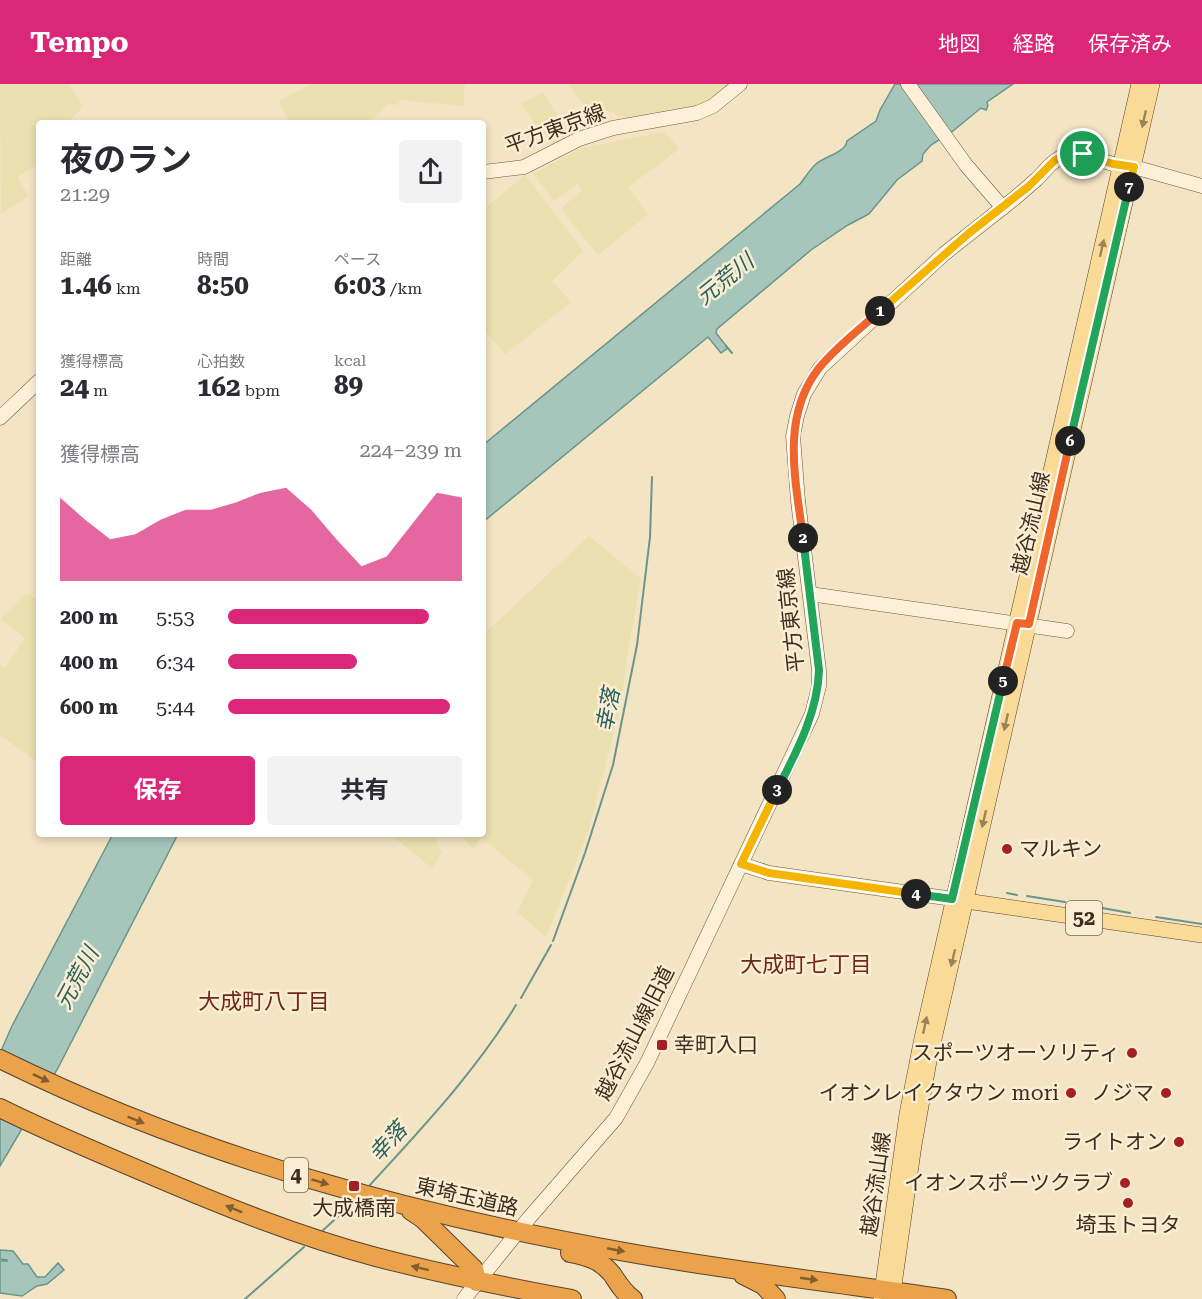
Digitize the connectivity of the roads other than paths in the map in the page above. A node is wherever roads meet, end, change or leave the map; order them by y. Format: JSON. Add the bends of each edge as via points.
{"nodes":[{"id":1,"x":740,"y":84,"type":"edge"},
{"id":2,"x":908,"y":84,"type":"edge"},
{"id":3,"x":1139,"y":84,"type":"edge"},
{"id":4,"x":1152,"y":84,"type":"edge"},
{"id":5,"x":1129,"y":159,"type":"junction"},
{"id":6,"x":486,"y":172,"type":"edge"},
{"id":7,"x":1202,"y":186,"type":"edge"},
{"id":8,"x":1003,"y":208,"type":"junction"},
{"id":9,"x":36,"y":384,"type":"edge"},
{"id":10,"x":0,"y":418,"type":"edge"},
{"id":11,"x":810,"y":594,"type":"junction"},
{"id":12,"x":1023,"y":624,"type":"junction"},
{"id":13,"x":1067,"y":631,"type":"dead end"},
{"id":14,"x":741,"y":864,"type":"junction"},
{"id":15,"x":959,"y":900,"type":"junction"},
{"id":16,"x":1202,"y":935,"type":"edge"},
{"id":17,"x":0,"y":1059,"type":"edge"},
{"id":18,"x":0,"y":1108,"type":"edge"},
{"id":19,"x":402,"y":1206,"type":"junction"},
{"id":20,"x":518,"y":1232,"type":"junction"},
{"id":21,"x":716,"y":1266,"type":"junction"},
{"id":22,"x":477,"y":1282,"type":"junction"},
{"id":23,"x":887,"y":1296,"type":"edge"},
{"id":24,"x":464,"y":1299,"type":"edge"},
{"id":25,"x":572,"y":1299,"type":"edge"},
{"id":26,"x":633,"y":1299,"type":"edge"},
{"id":27,"x":776,"y":1299,"type":"edge"},
{"id":28,"x":947,"y":1299,"type":"edge"}],
"edges":[{"from":1,"to":6,"type":"main road","name":"平方東京線","via":[[713,106],[697,113],[613,128],[579,139],[524,167]]},
{"from":2,"to":8,"type":"main road","via":[[966,165]]},
{"from":3,"to":5,"type":"main road"},
{"from":4,"to":5,"type":"main road","name":"越谷流山線","one_way":true},
{"from":5,"to":7,"type":"main road","name":"平方東京線"},
{"from":5,"to":8,"type":"main road","name":"平方東京線","via":[[1080,154],[1061,157]]},
{"from":5,"to":12,"type":"main road","name":"越谷流山線"},
{"from":8,"to":11,"type":"main road","name":"平方東京線","via":[[952,247],[831,356],[804,394],[795,423],[793,454]]},
{"from":9,"to":10,"type":"main road"},
{"from":11,"to":12,"type":"main road"},
{"from":11,"to":14,"type":"main road","name":"平方東京線","via":[[819,686],[782,779]]},
{"from":12,"to":13,"type":"main road"},
{"from":12,"to":15,"type":"main road","name":"越谷流山線"},
{"from":14,"to":15,"type":"main road","via":[[769,873]]},
{"from":14,"to":20,"type":"main road","name":"越谷流山線旧道","via":[[647,1063],[616,1118]]},
{"from":15,"to":16,"type":"main road","number":"52"},
{"from":15,"to":23,"type":"main road","name":"越谷流山線","via":[[907,1114]]},
{"from":17,"to":19,"type":"highway","name":"東埼玉道路","number":"4","one_way":true,"via":[[162,1130]]},
{"from":22,"to":18,"type":"highway","one_way":true,"via":[[375,1257],[280,1227],[187,1191]]},
{"from":19,"to":20,"type":"highway","name":"東埼玉道路","number":"4"},
{"from":19,"to":22,"type":"highway","via":[[423,1219],[467,1262],[477,1275]]},
{"from":20,"to":21,"type":"highway","name":"東埼玉道路","number":"4","one_way":true},
{"from":20,"to":22,"type":"main road","name":"越谷流山線旧道"},
{"from":20,"to":26,"type":"highway","number":"4","via":[[532,1245],[598,1262]]},
{"from":21,"to":23,"type":"highway","name":"東埼玉道路","number":"4","one_way":true},
{"from":21,"to":27,"type":"highway","number":"4","via":[[753,1279]]},
{"from":22,"to":24,"type":"main road","name":"越谷流山線旧道"},
{"from":22,"to":25,"type":"highway"},
{"from":23,"to":28,"type":"highway","name":"東埼玉道路","number":"4"}]}
